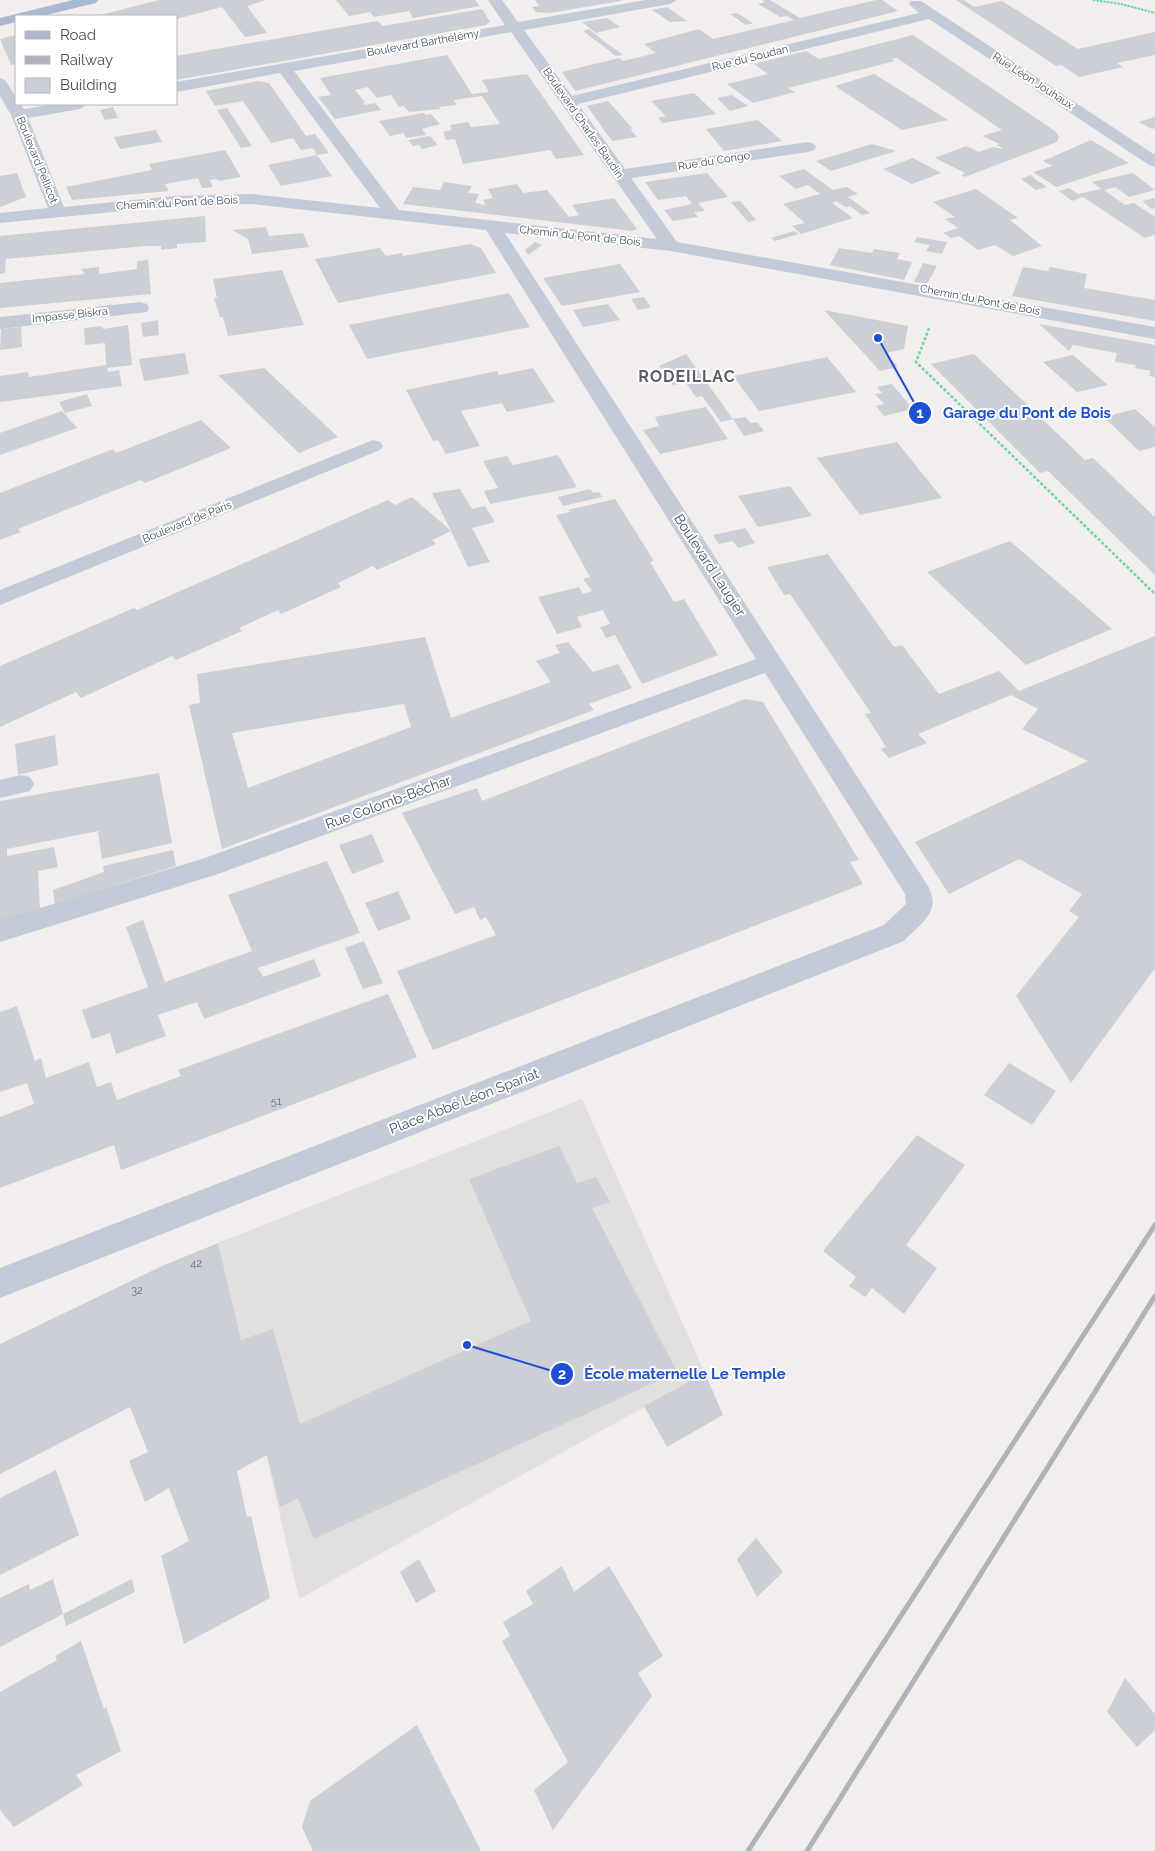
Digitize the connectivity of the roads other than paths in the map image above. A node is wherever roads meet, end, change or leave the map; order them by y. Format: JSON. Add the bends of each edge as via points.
{"nodes":[{"id":1,"x":91,"y":0,"type":"edge"},
{"id":2,"x":495,"y":0,"type":"edge"},
{"id":3,"x":670,"y":0,"type":"edge"},
{"id":4,"x":910,"y":0,"type":"edge"},
{"id":5,"x":931,"y":14,"type":"junction"},
{"id":6,"x":29,"y":15,"type":"edge"},
{"id":7,"x":15,"y":18,"type":"edge"},
{"id":8,"x":0,"y":22,"type":"edge"},
{"id":9,"x":515,"y":27,"type":"junction"},
{"id":10,"x":284,"y":68,"type":"junction"},
{"id":11,"x":0,"y":83,"type":"edge"},
{"id":12,"x":178,"y":87,"type":"edge"},
{"id":13,"x":568,"y":102,"type":"junction"},
{"id":14,"x":74,"y":105,"type":"edge"},
{"id":15,"x":19,"y":115,"type":"junction"},
{"id":16,"x":808,"y":147,"type":"dead end"},
{"id":17,"x":1155,"y":162,"type":"edge"},
{"id":18,"x":620,"y":175,"type":"junction"},
{"id":19,"x":58,"y":212,"type":"junction"},
{"id":20,"x":394,"y":215,"type":"junction"},
{"id":21,"x":0,"y":218,"type":"edge"},
{"id":22,"x":492,"y":226,"type":"junction"},
{"id":23,"x":671,"y":246,"type":"junction"},
{"id":24,"x":140,"y":308,"type":"dead end"},
{"id":25,"x":0,"y":323,"type":"edge"},
{"id":26,"x":1155,"y":333,"type":"edge"},
{"id":27,"x":373,"y":446,"type":"dead end"},
{"id":28,"x":0,"y":598,"type":"edge"},
{"id":29,"x":772,"y":662,"type":"junction"},
{"id":30,"x":920,"y":907,"type":"joint"},
{"id":31,"x":0,"y":931,"type":"edge"},
{"id":32,"x":0,"y":1283,"type":"edge"}],
"edges":[{"from":1,"to":6,"type":"main road"},
{"from":2,"to":9,"type":"street","name":"Boulevard Charles Baudin"},
{"from":3,"to":9,"type":"street","name":"Boulevard Barthélémy"},
{"from":4,"to":5,"type":"street","name":"Rue Léon Jouhaux"},
{"from":5,"to":13,"type":"street","name":"Rue du Soudan"},
{"from":5,"to":17,"type":"street","name":"Rue Léon Jouhaux"},
{"from":7,"to":8,"type":"main road"},
{"from":9,"to":10,"type":"street","name":"Boulevard Barthélémy"},
{"from":9,"to":13,"type":"street","name":"Boulevard Charles Baudin"},
{"from":10,"to":12,"type":"street","name":"Boulevard Barthélémy"},
{"from":10,"to":20,"type":"street"},
{"from":11,"to":15,"type":"street","name":"Boulevard Péllicot"},
{"from":13,"to":18,"type":"street","name":"Boulevard Charles Baudin"},
{"from":14,"to":15,"type":"street"},
{"from":15,"to":19,"type":"street","name":"Boulevard Péllicot"},
{"from":16,"to":18,"type":"street","name":"Rue du Congo"},
{"from":18,"to":23,"type":"street","name":"Boulevard Charles Baudin"},
{"from":19,"to":20,"type":"street","name":"Chemin du Pont de Bois","via":[[252,199]]},
{"from":19,"to":21,"type":"street","name":"Chemin du Pont de Bois"},
{"from":20,"to":22,"type":"street","name":"Chemin du Pont de Bois"},
{"from":22,"to":23,"type":"street","name":"Chemin du Pont de Bois"},
{"from":22,"to":29,"type":"street","name":"Boulevard Laugier"},
{"from":23,"to":26,"type":"street","name":"Chemin du Pont de Bois"},
{"from":24,"to":25,"type":"street","name":"Impasse Biskra"},
{"from":27,"to":28,"type":"street","name":"Boulevard de Paris"},
{"from":29,"to":30,"type":"street","name":"Boulevard Laugier","via":[[918,893]]},
{"from":29,"to":31,"type":"street","name":"Rue Colomb-Béchar","via":[[209,867]]},
{"from":30,"to":32,"type":"street","name":"Place Abbé Léon Spariat","via":[[894,933]]}]}
